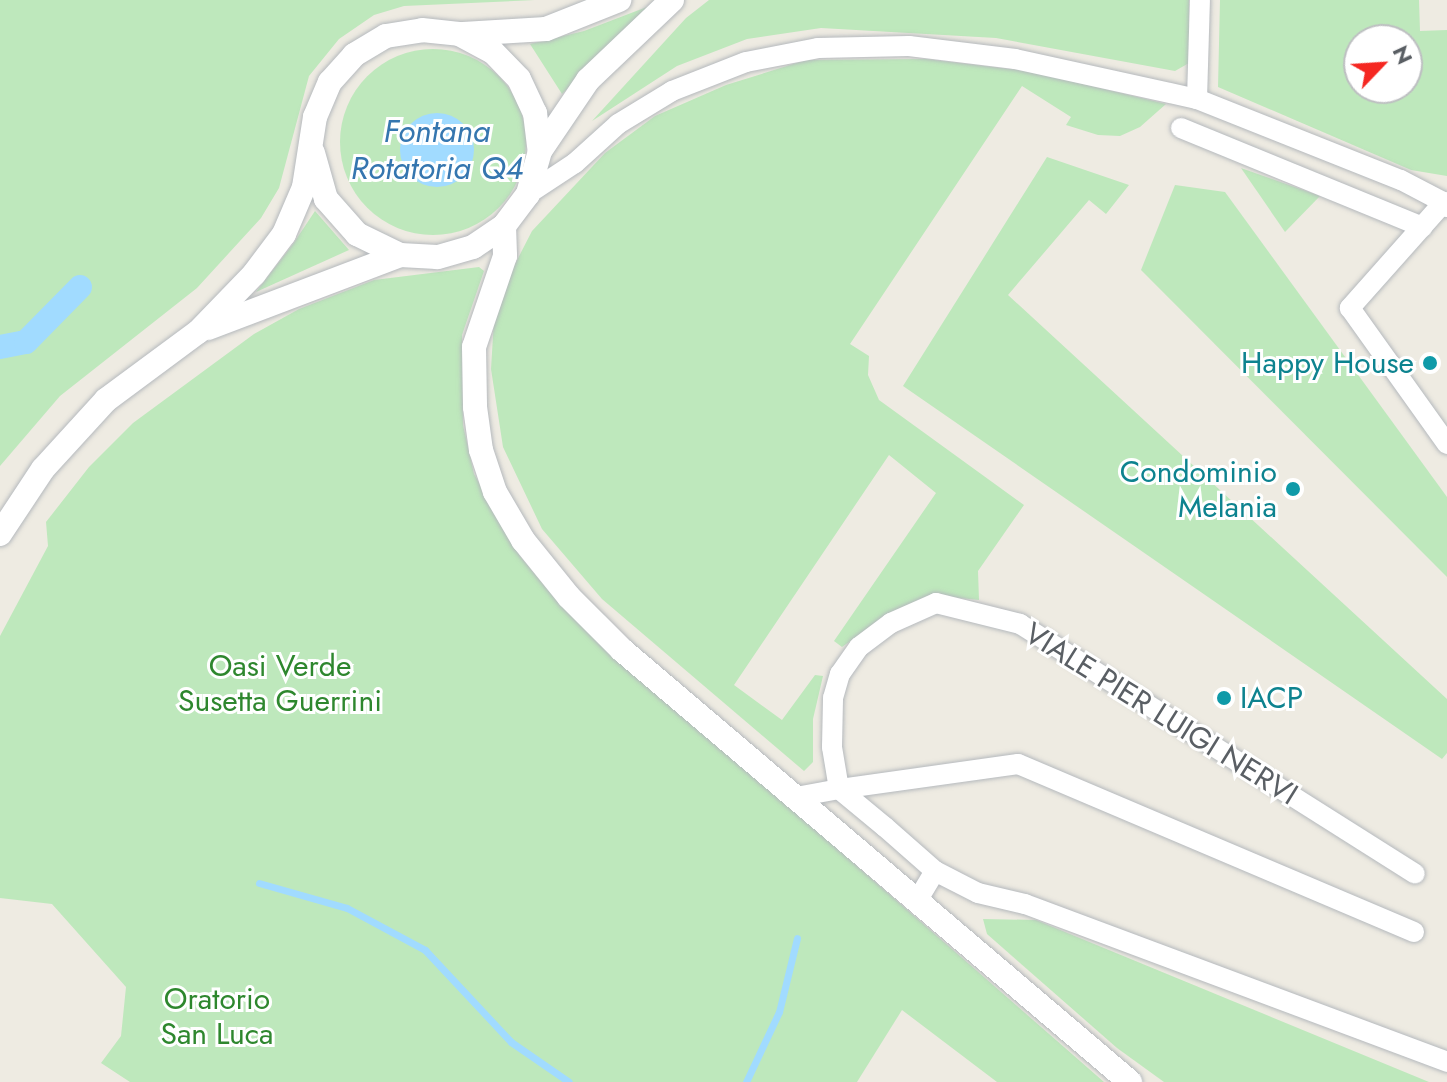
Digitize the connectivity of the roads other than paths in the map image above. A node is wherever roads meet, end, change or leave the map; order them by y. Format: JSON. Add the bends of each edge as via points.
{"nodes":[{"id":1,"x":619,"y":0,"type":"edge"},
{"id":2,"x":672,"y":0,"type":"edge"},
{"id":3,"x":1200,"y":0,"type":"edge"},
{"id":4,"x":459,"y":34,"type":"junction"},
{"id":5,"x":1197,"y":99,"type":"junction"},
{"id":6,"x":1181,"y":128,"type":"dead end"},
{"id":7,"x":540,"y":151,"type":"junction"},
{"id":8,"x":313,"y":153,"type":"junction"},
{"id":9,"x":528,"y":194,"type":"junction"},
{"id":10,"x":1446,"y":204,"type":"edge"},
{"id":11,"x":504,"y":226,"type":"junction"},
{"id":12,"x":1422,"y":227,"type":"junction"},
{"id":13,"x":400,"y":255,"type":"junction"},
{"id":14,"x":198,"y":332,"type":"junction"},
{"id":15,"x":1447,"y":444,"type":"edge"},
{"id":16,"x":0,"y":534,"type":"edge"},
{"id":17,"x":839,"y":789,"type":"junction"},
{"id":18,"x":796,"y":797,"type":"junction"},
{"id":19,"x":935,"y":871,"type":"junction"},
{"id":20,"x":1415,"y":874,"type":"dead end"},
{"id":21,"x":917,"y":901,"type":"junction"},
{"id":22,"x":1414,"y":932,"type":"dead end"},
{"id":23,"x":1447,"y":1062,"type":"edge"},
{"id":24,"x":1130,"y":1082,"type":"edge"}],
"edges":[{"from":1,"to":4,"type":"street","via":[[546,29]]},
{"from":2,"to":7,"type":"street","via":[[588,80]]},
{"from":3,"to":5,"type":"street"},
{"from":4,"to":7,"type":"street","via":[[493,52],[519,79],[535,113]]},
{"from":4,"to":8,"type":"street","via":[[422,30],[386,36],[354,55],[330,82],[320,105]]},
{"from":5,"to":9,"type":"street","via":[[1015,59],[909,46],[818,48],[746,62],[672,91],[618,124],[575,163]]},
{"from":5,"to":10,"type":"street","via":[[1387,174]]},
{"from":6,"to":12,"type":"street"},
{"from":7,"to":9,"type":"street"},
{"from":8,"to":13,"type":"street","via":[[322,188],[340,218],[357,234]]},
{"from":8,"to":14,"type":"street","via":[[284,234]]},
{"from":9,"to":11,"type":"street"},
{"from":10,"to":12,"type":"street"},
{"from":11,"to":13,"type":"street","via":[[473,247],[449,254]]},
{"from":11,"to":18,"type":"street","via":[[505,256],[474,347],[477,421],[495,492],[523,540],[569,597],[622,650]]},
{"from":12,"to":15,"type":"street","via":[[1350,308]]},
{"from":13,"to":14,"type":"street"},
{"from":14,"to":16,"type":"street","via":[[106,400],[43,469]]},
{"from":17,"to":18,"type":"street"},
{"from":17,"to":19,"type":"street"},
{"from":17,"to":20,"type":"street","name":"VIALE PIER LUIGI NERVI","via":[[832,747],[833,698],[840,674],[859,647],[891,623],[936,603],[1020,624]]},
{"from":17,"to":22,"type":"street","via":[[1018,764]]},
{"from":18,"to":21,"type":"street"},
{"from":19,"to":21,"type":"street"},
{"from":19,"to":23,"type":"street","via":[[978,893],[1025,904]]},
{"from":21,"to":24,"type":"street"}]}
